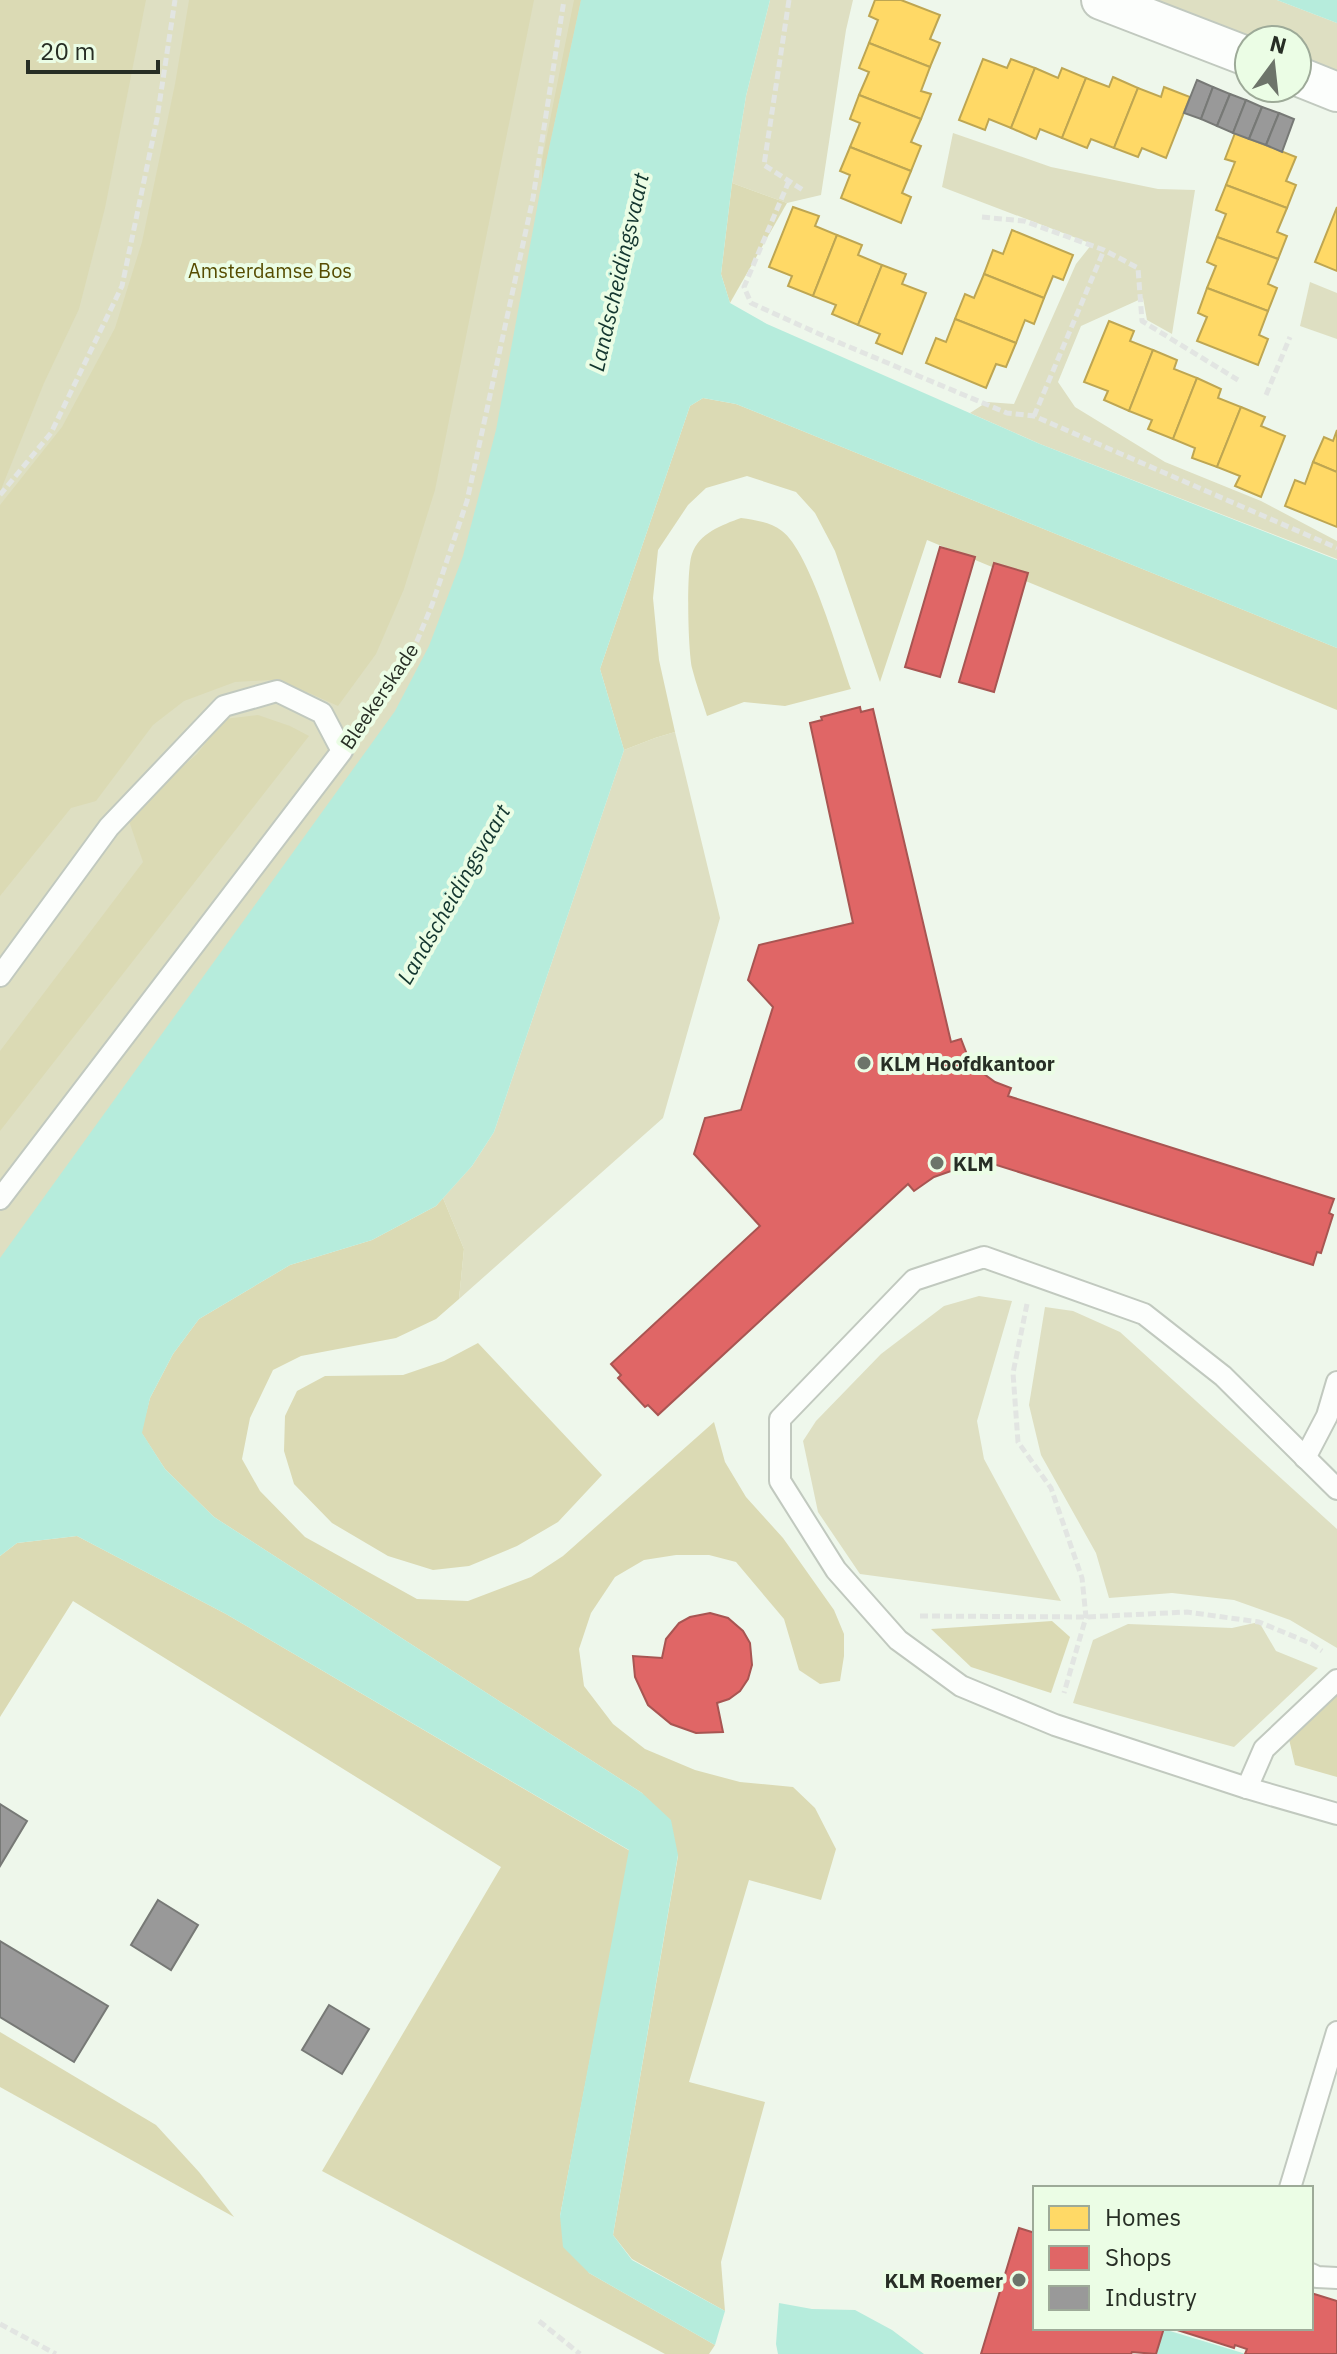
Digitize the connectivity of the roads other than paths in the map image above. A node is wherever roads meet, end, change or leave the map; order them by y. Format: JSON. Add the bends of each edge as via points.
{"nodes":[{"id":1,"x":1101,"y":0,"type":"edge"},
{"id":2,"x":1233,"y":51,"type":"edge"},
{"id":3,"x":1313,"y":82,"type":"edge"},
{"id":4,"x":1337,"y":92,"type":"edge"},
{"id":5,"x":0,"y":976,"type":"edge"},
{"id":6,"x":0,"y":1199,"type":"edge"},
{"id":7,"x":1337,"y":1382,"type":"edge"},
{"id":8,"x":1305,"y":1458,"type":"junction"},
{"id":9,"x":1337,"y":1489,"type":"edge"},
{"id":10,"x":1337,"y":1680,"type":"edge"},
{"id":11,"x":1247,"y":1788,"type":"junction"},
{"id":12,"x":1337,"y":1814,"type":"edge"},
{"id":13,"x":1337,"y":2032,"type":"edge"},
{"id":14,"x":1291,"y":2186,"type":"edge"},
{"id":15,"x":1313,"y":2275,"type":"edge"},
{"id":16,"x":1337,"y":2278,"type":"edge"}],
"edges":[{"from":1,"to":2,"type":"street"},
{"from":3,"to":4,"type":"street"},
{"from":5,"to":6,"type":"lane","name":"Bleekerskade","via":[[109,827],[224,706],[277,691],[322,713],[342,751]]},
{"from":7,"to":8,"type":"lane"},
{"from":8,"to":9,"type":"lane"},
{"from":8,"to":11,"type":"lane","via":[[1223,1376],[1144,1314],[984,1257],[914,1280],[780,1419],[780,1481],[836,1570],[898,1640],[961,1686],[1055,1725]]},
{"from":10,"to":11,"type":"lane","via":[[1264,1749]]},
{"from":11,"to":12,"type":"lane"},
{"from":13,"to":14,"type":"lane"},
{"from":15,"to":16,"type":"lane"}]}
